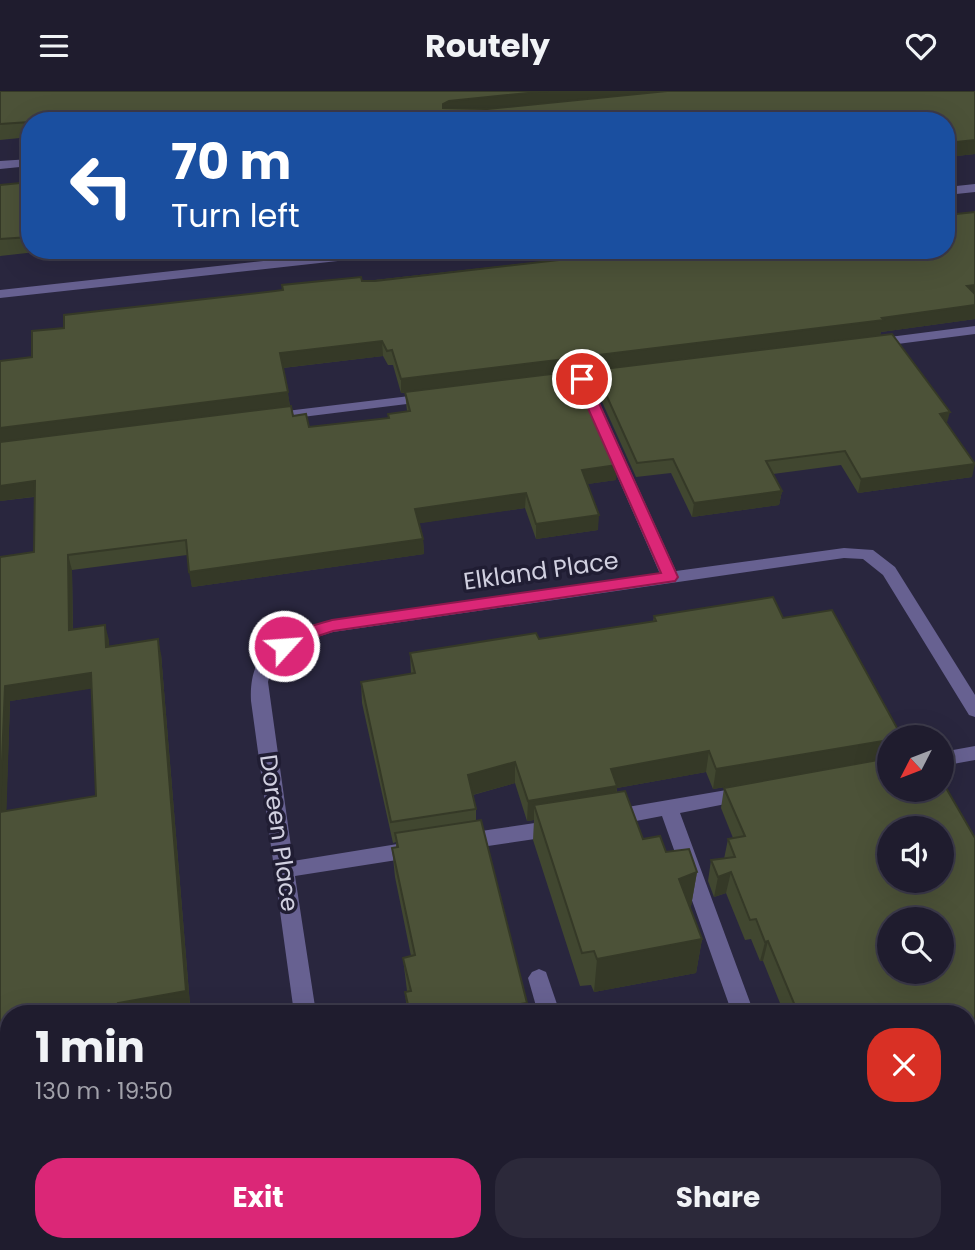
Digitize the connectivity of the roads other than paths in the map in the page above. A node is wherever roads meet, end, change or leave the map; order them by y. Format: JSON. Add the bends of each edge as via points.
{"nodes":[{"id":1,"x":21,"y":163,"type":"edge"},
{"id":2,"x":0,"y":165,"type":"edge"},
{"id":3,"x":975,"y":188,"type":"edge"},
{"id":4,"x":955,"y":190,"type":"edge"},
{"id":5,"x":319,"y":259,"type":"edge"},
{"id":6,"x":0,"y":294,"type":"edge"},
{"id":7,"x":975,"y":330,"type":"edge"},
{"id":8,"x":853,"y":345,"type":"edge"},
{"id":9,"x":636,"y":372,"type":"edge"},
{"id":10,"x":582,"y":379,"type":"junction"},
{"id":11,"x":540,"y":384,"type":"edge"},
{"id":12,"x":443,"y":396,"type":"edge"},
{"id":13,"x":249,"y":420,"type":"edge"},
{"id":14,"x":670,"y":577,"type":"junction"},
{"id":15,"x":271,"y":655,"type":"joint"},
{"id":16,"x":975,"y":711,"type":"edge"},
{"id":17,"x":975,"y":753,"type":"edge"},
{"id":18,"x":954,"y":757,"type":"edge"},
{"id":19,"x":765,"y":790,"type":"edge"},
{"id":20,"x":669,"y":808,"type":"junction"},
{"id":21,"x":285,"y":870,"type":"junction"},
{"id":22,"x":539,"y":978,"type":"dead end"},
{"id":23,"x":304,"y":1005,"type":"edge"},
{"id":24,"x":547,"y":1005,"type":"edge"},
{"id":25,"x":740,"y":1005,"type":"edge"}],
"edges":[{"from":1,"to":2,"type":"street"},
{"from":3,"to":4,"type":"street"},
{"from":5,"to":6,"type":"street"},
{"from":7,"to":8,"type":"street"},
{"from":9,"to":10,"type":"street"},
{"from":10,"to":11,"type":"street"},
{"from":10,"to":14,"type":"street"},
{"from":12,"to":13,"type":"street"},
{"from":14,"to":15,"type":"street","name":"Elkland Place","via":[[332,626],[298,637]]},
{"from":14,"to":16,"type":"street","name":"Elkland Place","via":[[844,552],[867,554],[889,571]]},
{"from":15,"to":21,"type":"street","name":"Doreen Place","via":[[259,677],[260,701]]},
{"from":17,"to":18,"type":"street"},
{"from":19,"to":20,"type":"street"},
{"from":20,"to":21,"type":"street"},
{"from":20,"to":25,"type":"street"},
{"from":21,"to":23,"type":"street","name":"Doreen Place"},
{"from":22,"to":24,"type":"street"}]}
